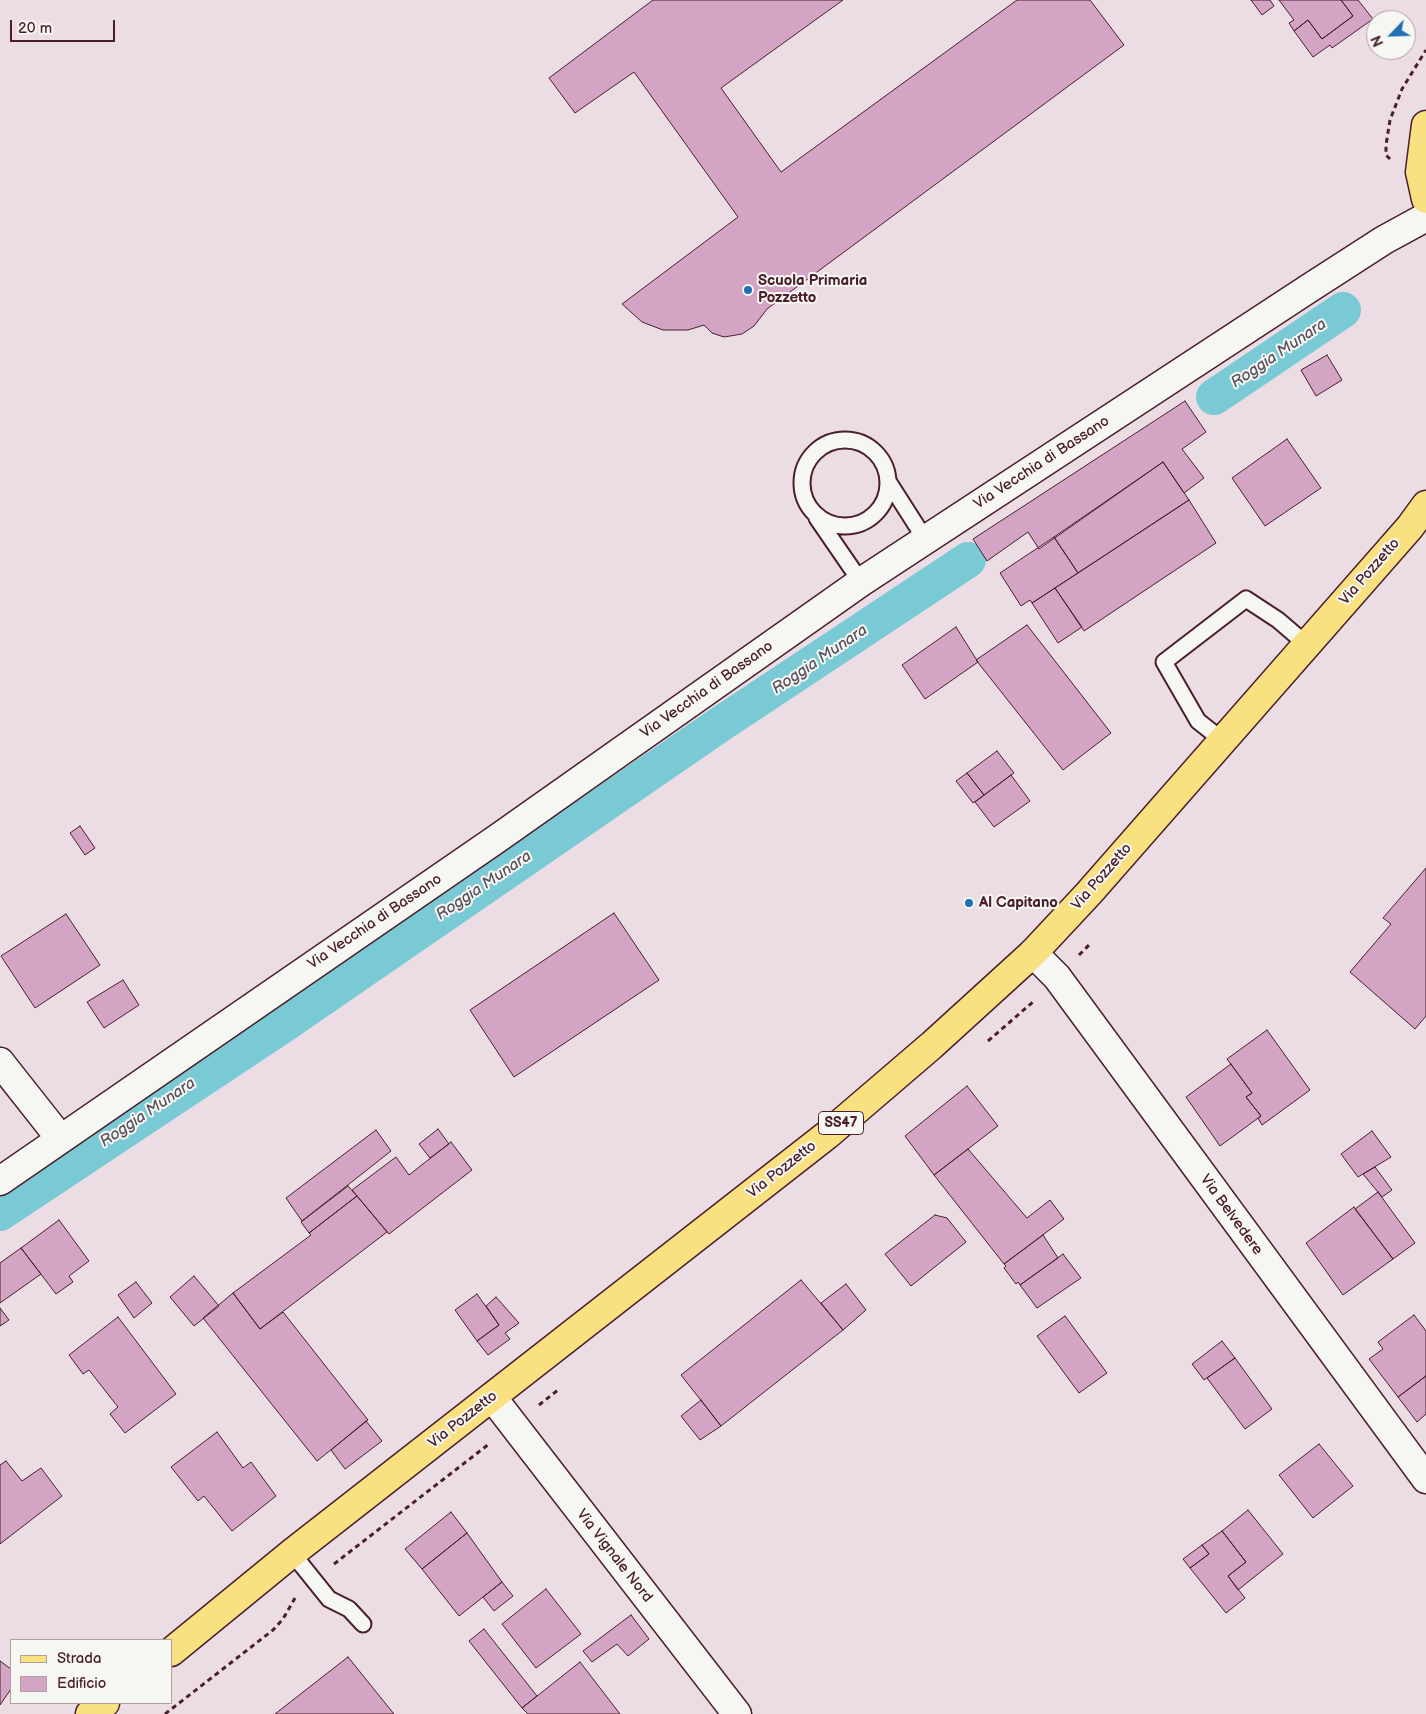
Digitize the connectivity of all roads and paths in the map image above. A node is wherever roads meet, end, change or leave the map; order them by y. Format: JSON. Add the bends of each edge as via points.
{"nodes":[{"id":1,"x":1426,"y":125,"type":"edge"},
{"id":2,"x":1426,"y":199,"type":"edge"},
{"id":3,"x":1426,"y":217,"type":"edge"},
{"id":4,"x":888,"y":481,"type":"junction"},
{"id":5,"x":1426,"y":505,"type":"edge"},
{"id":6,"x":814,"y":513,"type":"junction"},
{"id":7,"x":925,"y":539,"type":"junction"},
{"id":8,"x":861,"y":582,"type":"junction"},
{"id":9,"x":1306,"y":644,"type":"junction"},
{"id":10,"x":1222,"y":740,"type":"junction"},
{"id":11,"x":1033,"y":953,"type":"junction"},
{"id":12,"x":0,"y":1062,"type":"edge"},
{"id":13,"x":60,"y":1138,"type":"junction"},
{"id":14,"x":0,"y":1181,"type":"edge"},
{"id":15,"x":492,"y":1397,"type":"junction"},
{"id":16,"x":497,"y":1438,"type":"dead end"},
{"id":17,"x":1426,"y":1480,"type":"edge"},
{"id":18,"x":292,"y":1553,"type":"junction"},
{"id":19,"x":336,"y":1563,"type":"dead end"},
{"id":20,"x":299,"y":1593,"type":"dead end"},
{"id":21,"x":363,"y":1624,"type":"dead end"},
{"id":22,"x":172,"y":1651,"type":"edge"},
{"id":23,"x":103,"y":1704,"type":"edge"},
{"id":24,"x":90,"y":1714,"type":"edge"},
{"id":25,"x":165,"y":1714,"type":"edge"},
{"id":26,"x":737,"y":1714,"type":"edge"}],
"edges":[{"from":1,"to":2,"type":"main road","via":[[1420,172]]},
{"from":3,"to":7,"type":"street","name":"Via Vecchia di Bassano","via":[[1384,240]]},
{"from":4,"to":6,"type":"lane","via":[[886,498],[877,513],[862,523],[837,525]]},
{"from":4,"to":6,"type":"lane","via":[[885,466],[865,445],[851,440],[836,441],[822,447],[808,464],[802,485],[805,500]]},
{"from":4,"to":7,"type":"lane"},
{"from":5,"to":9,"type":"main road","name":"Via Pozzetto","number":"SS47"},
{"from":6,"to":8,"type":"lane"},
{"from":7,"to":8,"type":"street","name":"Via Vecchia di Bassano"},
{"from":8,"to":13,"type":"street","name":"Via Vecchia di Bassano","via":[[490,843]]},
{"from":9,"to":10,"type":"main road","name":"Via Pozzetto","number":"SS47"},
{"from":9,"to":10,"type":"lane","via":[[1246,599],[1164,662],[1198,721]]},
{"from":10,"to":11,"type":"main road","name":"Via Pozzetto","number":"SS47"},
{"from":11,"to":15,"type":"main road","name":"Via Pozzetto","number":"SS47","via":[[827,1135]]},
{"from":11,"to":17,"type":"street","name":"Via Belvedere","via":[[1057,977]]},
{"from":12,"to":13,"type":"street"},
{"from":13,"to":14,"type":"street","name":"Via Vecchia di Bassano"},
{"from":15,"to":18,"type":"main road","name":"Via Pozzetto","number":"SS47"},
{"from":15,"to":26,"type":"street","name":"Via Vignale Nord"},
{"from":16,"to":19,"type":"path"},
{"from":18,"to":21,"type":"lane","via":[[329,1599],[350,1608]]},
{"from":18,"to":22,"type":"main road","name":"Via Pozzetto","number":"SS47"},
{"from":20,"to":25,"type":"path","via":[[273,1630]]},
{"from":23,"to":24,"type":"main road"}]}
